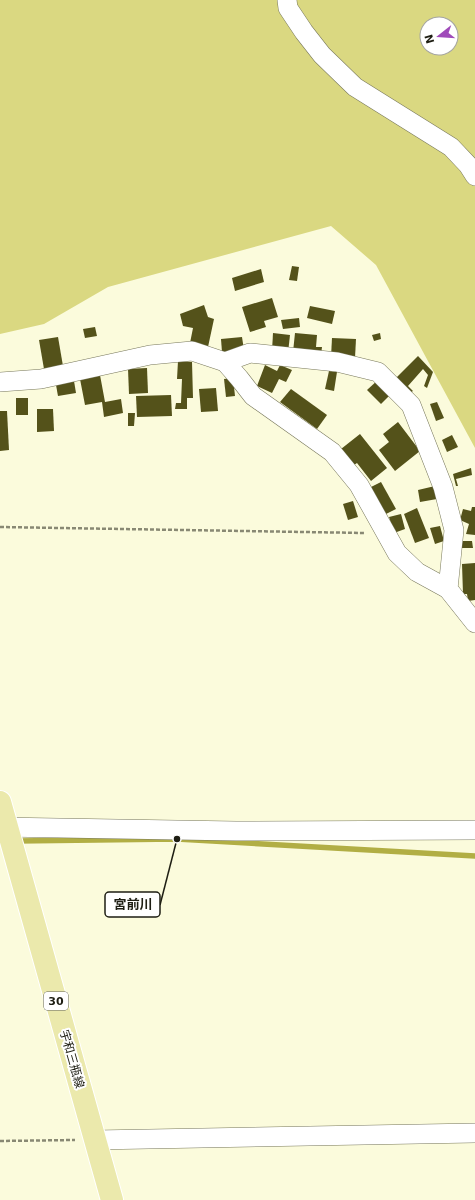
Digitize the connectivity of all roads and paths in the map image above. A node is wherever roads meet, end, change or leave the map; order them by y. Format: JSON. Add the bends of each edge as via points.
{"nodes":[{"id":1,"x":287,"y":0,"type":"edge"},
{"id":2,"x":475,"y":176,"type":"edge"},
{"id":3,"x":225,"y":362,"type":"junction"},
{"id":4,"x":0,"y":382,"type":"edge"},
{"id":5,"x":0,"y":527,"type":"edge"},
{"id":6,"x":385,"y":530,"type":"junction"},
{"id":7,"x":448,"y":589,"type":"junction"},
{"id":8,"x":475,"y":623,"type":"edge"},
{"id":9,"x":0,"y":802,"type":"edge"},
{"id":10,"x":3,"y":827,"type":"edge"},
{"id":11,"x":475,"y":830,"type":"edge"},
{"id":12,"x":475,"y":1133,"type":"edge"},
{"id":13,"x":95,"y":1140,"type":"junction"},
{"id":14,"x":0,"y":1141,"type":"edge"},
{"id":15,"x":112,"y":1200,"type":"edge"}],
"edges":[{"from":1,"to":2,"type":"street","via":[[288,8],[304,32],[322,55],[354,87],[451,147]]},
{"from":3,"to":4,"type":"street","via":[[192,351],[150,354],[41,379]]},
{"from":3,"to":6,"type":"street","via":[[253,396],[332,452],[359,485]]},
{"from":3,"to":7,"type":"street","via":[[250,353],[337,362],[378,372],[411,405],[443,487],[454,530]]},
{"from":5,"to":6,"type":"path","via":[[378,533]]},
{"from":6,"to":7,"type":"street","via":[[402,558],[417,572]]},
{"from":7,"to":8,"type":"street"},
{"from":9,"to":10,"type":"main road","name":"宇和三瓶線","number":"30"},
{"from":10,"to":11,"type":"street","via":[[236,831]]},
{"from":10,"to":13,"type":"main road","name":"宇和三瓶線","number":"30"},
{"from":12,"to":13,"type":"street"},
{"from":13,"to":14,"type":"path"},
{"from":13,"to":15,"type":"main road","name":"宇和三瓶線","number":"30"}]}
